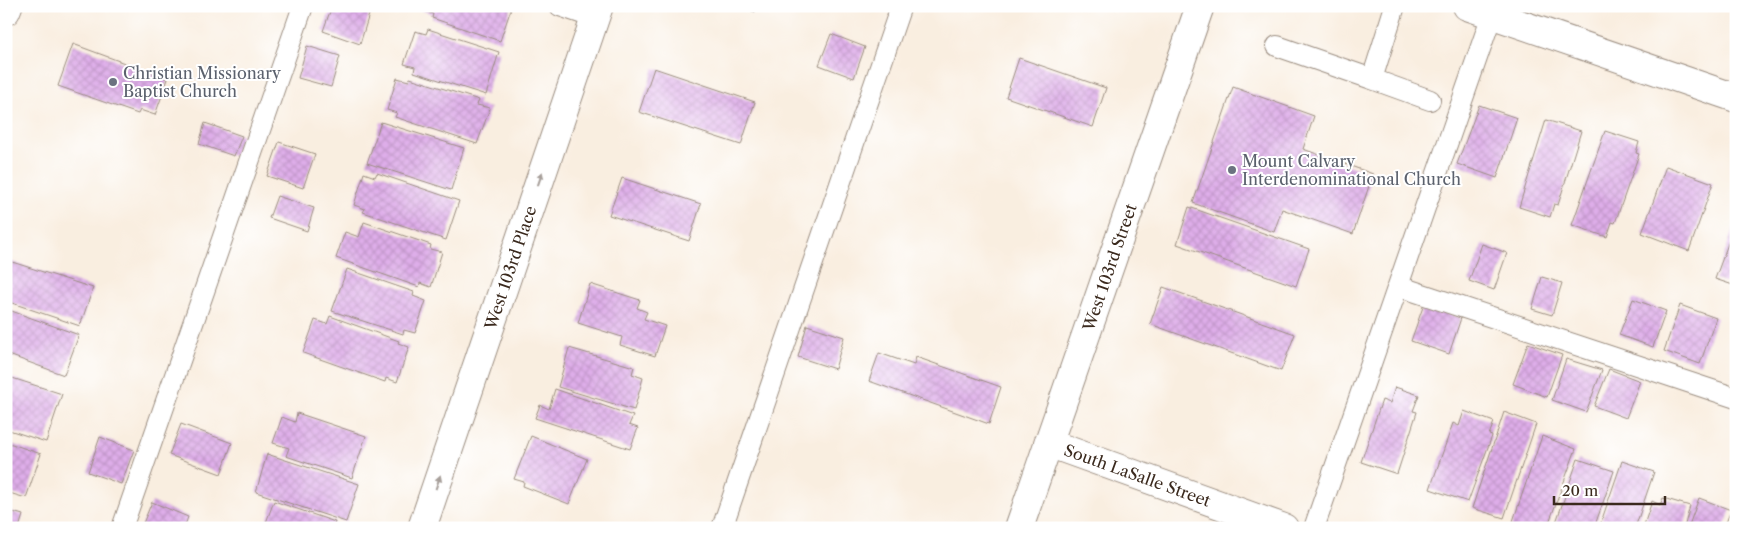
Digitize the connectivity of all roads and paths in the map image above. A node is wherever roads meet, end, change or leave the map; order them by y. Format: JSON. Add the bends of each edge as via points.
{"nodes":[{"id":1,"x":8,"y":6,"type":"edge"},
{"id":2,"x":303,"y":6,"type":"edge"},
{"id":3,"x":560,"y":6,"type":"edge"},
{"id":4,"x":901,"y":6,"type":"edge"},
{"id":5,"x":1200,"y":6,"type":"edge"},
{"id":6,"x":1395,"y":6,"type":"edge"},
{"id":7,"x":1467,"y":6,"type":"edge"},
{"id":8,"x":1494,"y":11,"type":"edge"},
{"id":9,"x":6,"y":12,"type":"edge"},
{"id":10,"x":597,"y":12,"type":"edge"},
{"id":11,"x":1277,"y":46,"type":"dead end"},
{"id":12,"x":1372,"y":79,"type":"junction"},
{"id":13,"x":1736,"y":98,"type":"edge"},
{"id":14,"x":1430,"y":100,"type":"dead end"},
{"id":15,"x":1398,"y":286,"type":"junction"},
{"id":16,"x":1736,"y":398,"type":"edge"},
{"id":17,"x":1048,"y":443,"type":"junction"},
{"id":18,"x":122,"y":528,"type":"edge"},
{"id":19,"x":422,"y":528,"type":"edge"},
{"id":20,"x":722,"y":528,"type":"edge"},
{"id":21,"x":1019,"y":528,"type":"edge"},
{"id":22,"x":1284,"y":528,"type":"edge"},
{"id":23,"x":1314,"y":528,"type":"edge"}],
"edges":[{"from":1,"to":9,"type":"street"},
{"from":2,"to":18,"type":"lane"},
{"from":3,"to":10,"type":"lane"},
{"from":4,"to":20,"type":"lane"},
{"from":5,"to":17,"type":"street","name":"West 103rd Street"},
{"from":6,"to":12,"type":"lane"},
{"from":7,"to":8,"type":"street"},
{"from":8,"to":13,"type":"street"},
{"from":8,"to":15,"type":"lane"},
{"from":19,"to":10,"type":"street","name":"West 103rd Place","one_way":true},
{"from":11,"to":12,"type":"lane"},
{"from":12,"to":14,"type":"lane"},
{"from":15,"to":16,"type":"lane"},
{"from":15,"to":23,"type":"lane"},
{"from":17,"to":21,"type":"street","name":"West 103rd Street"},
{"from":17,"to":22,"type":"street","name":"South LaSalle Street"}]}
